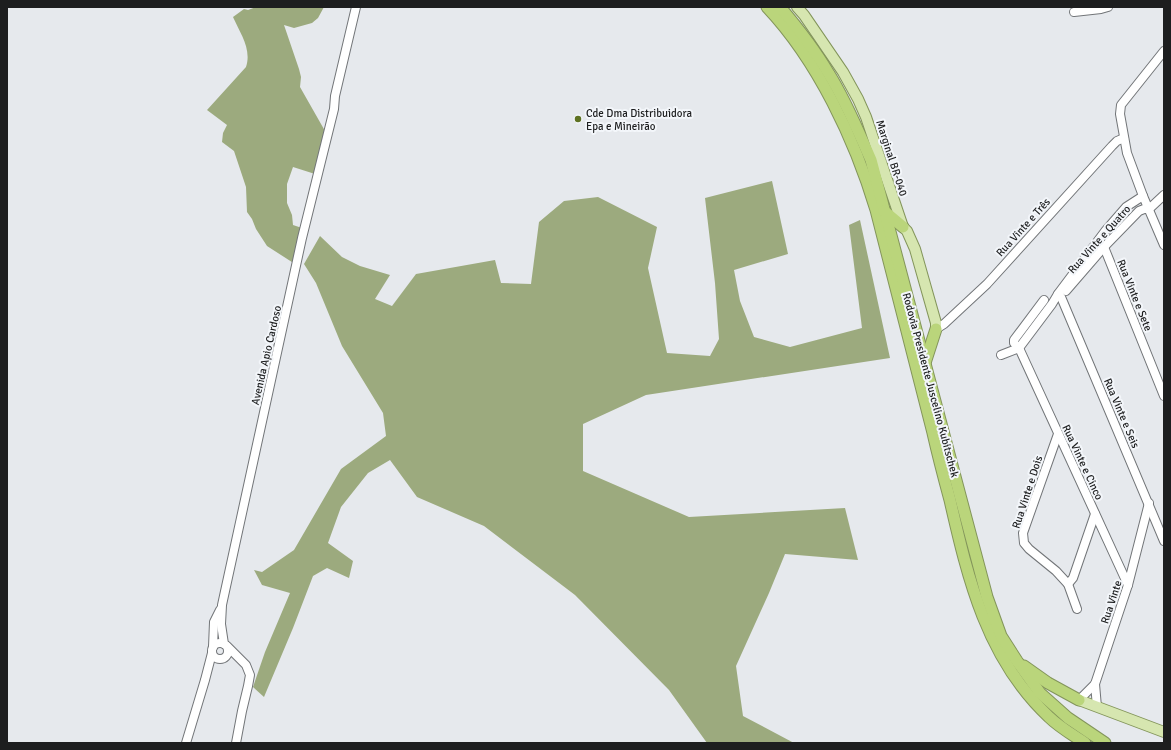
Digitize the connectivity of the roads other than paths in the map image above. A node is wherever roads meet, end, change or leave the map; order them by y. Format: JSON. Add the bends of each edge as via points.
{"nodes":[{"id":1,"x":356,"y":7,"type":"edge"},
{"id":2,"x":361,"y":7,"type":"edge"},
{"id":3,"x":767,"y":7,"type":"edge"},
{"id":4,"x":780,"y":7,"type":"edge"},
{"id":5,"x":797,"y":7,"type":"edge"},
{"id":6,"x":1108,"y":7,"type":"edge"},
{"id":7,"x":1074,"y":12,"type":"dead end"},
{"id":8,"x":1164,"y":52,"type":"edge"},
{"id":9,"x":334,"y":109,"type":"junction"},
{"id":10,"x":1124,"y":138,"type":"junction"},
{"id":11,"x":1164,"y":195,"type":"edge"},
{"id":12,"x":1143,"y":196,"type":"junction"},
{"id":13,"x":1149,"y":209,"type":"junction"},
{"id":14,"x":884,"y":211,"type":"junction"},
{"id":15,"x":902,"y":227,"type":"junction"},
{"id":16,"x":1164,"y":245,"type":"edge"},
{"id":17,"x":1104,"y":247,"type":"junction"},
{"id":18,"x":1059,"y":296,"type":"junction"},
{"id":19,"x":1044,"y":300,"type":"dead end"},
{"id":20,"x":936,"y":329,"type":"junction"},
{"id":21,"x":1019,"y":348,"type":"junction"},
{"id":22,"x":1001,"y":355,"type":"dead end"},
{"id":23,"x":925,"y":362,"type":"junction"},
{"id":24,"x":1164,"y":396,"type":"edge"},
{"id":25,"x":1058,"y":434,"type":"junction"},
{"id":26,"x":1148,"y":503,"type":"junction"},
{"id":27,"x":1094,"y":514,"type":"junction"},
{"id":28,"x":1164,"y":541,"type":"edge"},
{"id":29,"x":1068,"y":584,"type":"junction"},
{"id":30,"x":1128,"y":586,"type":"junction"},
{"id":31,"x":222,"y":605,"type":"junction"},
{"id":32,"x":1077,"y":609,"type":"dead end"},
{"id":33,"x":226,"y":645,"type":"junction"},
{"id":34,"x":212,"y":650,"type":"junction"},
{"id":35,"x":235,"y":655,"type":"junction"},
{"id":36,"x":223,"y":659,"type":"junction"},
{"id":37,"x":1017,"y":661,"type":"junction"},
{"id":38,"x":205,"y":680,"type":"junction"},
{"id":39,"x":1096,"y":684,"type":"junction"},
{"id":40,"x":1080,"y":700,"type":"junction"},
{"id":41,"x":1097,"y":707,"type":"junction"},
{"id":42,"x":1049,"y":717,"type":"junction"},
{"id":43,"x":1164,"y":732,"type":"edge"},
{"id":44,"x":186,"y":743,"type":"edge"},
{"id":45,"x":236,"y":743,"type":"edge"},
{"id":46,"x":1076,"y":743,"type":"edge"},
{"id":47,"x":1085,"y":743,"type":"edge"},
{"id":48,"x":1105,"y":743,"type":"edge"}],
"edges":[{"from":1,"to":9,"type":"street","name":"Avenida Apio Cardoso"},
{"from":2,"to":9,"type":"street","name":"Avenida Apio Cardoso","via":[[340,98]]},
{"from":3,"to":42,"type":"highway","name":"Rodovia Presidente Juscelino Kubitschek","via":[[812,66],[861,164],[876,210],[956,531],[980,611],[1003,660],[1030,697]]},
{"from":4,"to":14,"type":"highway","name":"Rodovia Presidente Juscelino Kubitschek","via":[[799,29],[830,75],[852,115],[871,160]]},
{"from":5,"to":15,"type":"main road","name":"Marginal BR-040","via":[[843,72],[858,99]]},
{"from":6,"to":7,"type":"street"},
{"from":8,"to":10,"type":"street","via":[[1121,105]]},
{"from":9,"to":31,"type":"street","name":"Avenida Apio Cardoso","via":[[302,238]]},
{"from":10,"to":12,"type":"street"},
{"from":10,"to":20,"type":"street","name":"Rua Vinte e Três","via":[[1112,146],[987,284]]},
{"from":11,"to":13,"type":"street","name":"Rua Vinte e Quatro"},
{"from":12,"to":13,"type":"street"},
{"from":12,"to":18,"type":"street","name":"Rua Vinte e Quatro","via":[[1126,208],[1106,230]]},
{"from":13,"to":16,"type":"street"},
{"from":13,"to":17,"type":"street","name":"Rua Vinte e Quatro","via":[[1139,210]]},
{"from":14,"to":15,"type":"highway"},
{"from":14,"to":23,"type":"highway","name":"Rodovia Presidente Juscelino Kubitschek"},
{"from":15,"to":20,"type":"main road","name":"Marginal BR-040","via":[[907,231],[915,249]]},
{"from":17,"to":18,"type":"street","name":"Rua Vinte e Quatro"},
{"from":17,"to":24,"type":"street","name":"Rua Vinte e Sete"},
{"from":18,"to":21,"type":"street","name":"Rua Vinte e Quatro"},
{"from":18,"to":26,"type":"street","name":"Rua Vinte e Seis"},
{"from":19,"to":21,"type":"street","via":[[1014,340]]},
{"from":20,"to":23,"type":"highway"},
{"from":21,"to":22,"type":"street"},
{"from":21,"to":25,"type":"street","name":"Rua Vinte e Cinco"},
{"from":23,"to":37,"type":"highway","name":"Rodovia Presidente Juscelino Kubitschek","via":[[987,597],[1002,636]]},
{"from":25,"to":27,"type":"street","name":"Rua Vinte e Cinco"},
{"from":25,"to":29,"type":"street","name":"Rua Vinte e Dois","via":[[1023,533],[1024,543],[1029,549]]},
{"from":26,"to":28,"type":"street","name":"Rua Vinte e Seis"},
{"from":26,"to":30,"type":"street","name":"Rua Vinte"},
{"from":27,"to":29,"type":"street","via":[[1073,578]]},
{"from":27,"to":30,"type":"street","name":"Rua Vinte e Cinco"},
{"from":29,"to":32,"type":"street","name":"Rua Vinte e Dois"},
{"from":30,"to":39,"type":"street","name":"Rua Vinte"},
{"from":31,"to":33,"type":"street","name":"Avenida Apio Cardoso","via":[[220,624]]},
{"from":31,"to":34,"type":"street","name":"Avenida Apio Cardoso","via":[[214,622]]},
{"from":33,"to":34,"type":"street","via":[[218,643]]},
{"from":33,"to":35,"type":"street"},
{"from":33,"to":36,"type":"street","via":[[228,653]]},
{"from":34,"to":36,"type":"street","via":[[215,658]]},
{"from":34,"to":38,"type":"street","name":"Avenida Apio Cardoso"},
{"from":35,"to":36,"type":"street"},
{"from":35,"to":45,"type":"street","via":[[246,665],[250,675]]},
{"from":36,"to":38,"type":"street","name":"Avenida Apio Cardoso"},
{"from":37,"to":40,"type":"highway","via":[[1048,683]]},
{"from":37,"to":48,"type":"highway","name":"Rodovia Presidente Juscelino Kubitschek","via":[[1040,693],[1068,718]]},
{"from":38,"to":44,"type":"street","name":"Avenida Apio Cardoso"},
{"from":39,"to":40,"type":"street","name":"Rua Vinte"},
{"from":39,"to":41,"type":"street"},
{"from":40,"to":41,"type":"main road"},
{"from":41,"to":43,"type":"main road"},
{"from":42,"to":46,"type":"highway"},
{"from":42,"to":47,"type":"highway","name":"Rodovia Presidente Juscelino Kubitschek"}]}
